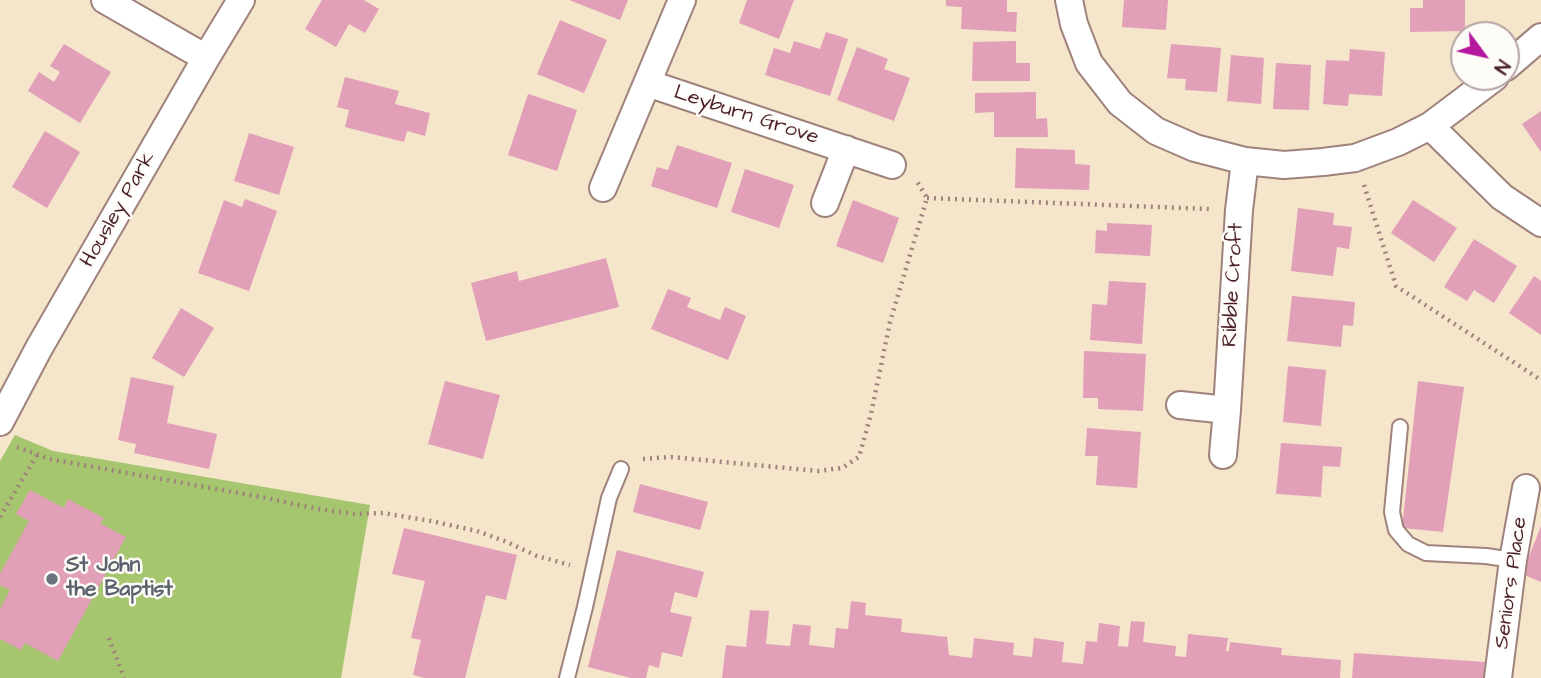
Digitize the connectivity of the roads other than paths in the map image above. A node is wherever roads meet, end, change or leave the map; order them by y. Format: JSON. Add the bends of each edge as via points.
{"nodes":[{"id":1,"x":105,"y":0,"type":"edge"},
{"id":2,"x":241,"y":0,"type":"edge"},
{"id":3,"x":682,"y":0,"type":"edge"},
{"id":4,"x":1069,"y":0,"type":"edge"},
{"id":5,"x":1541,"y":37,"type":"edge"},
{"id":6,"x":1520,"y":55,"type":"edge"},
{"id":7,"x":206,"y":58,"type":"junction"},
{"id":8,"x":647,"y":83,"type":"junction"},
{"id":9,"x":1476,"y":91,"type":"edge"},
{"id":10,"x":1430,"y":126,"type":"junction"},
{"id":11,"x":846,"y":149,"type":"junction"},
{"id":12,"x":1245,"y":161,"type":"junction"},
{"id":13,"x":892,"y":165,"type":"road end"},
{"id":14,"x":603,"y":188,"type":"dead end"},
{"id":15,"x":825,"y":203,"type":"dead end"},
{"id":16,"x":1541,"y":223,"type":"edge"},
{"id":17,"x":1180,"y":404,"type":"dead end"},
{"id":18,"x":1227,"y":410,"type":"junction"},
{"id":19,"x":1400,"y":427,"type":"dead end"},
{"id":20,"x":6,"y":434,"type":"edge"},
{"id":21,"x":1223,"y":455,"type":"dead end"},
{"id":22,"x":621,"y":469,"type":"road end"},
{"id":23,"x":1526,"y":488,"type":"dead end"},
{"id":24,"x":1513,"y":560,"type":"junction"},
{"id":25,"x":568,"y":678,"type":"edge"},
{"id":26,"x":1498,"y":678,"type":"edge"}],
"edges":[{"from":1,"to":7,"type":"street"},
{"from":2,"to":7,"type":"street","name":"Housley Park"},
{"from":3,"to":8,"type":"street"},
{"from":4,"to":12,"type":"street","via":[[1089,63],[1120,103],[1156,131],[1195,148]]},
{"from":5,"to":6,"type":"street"},
{"from":7,"to":20,"type":"street","name":"Housley Park","via":[[39,348]]},
{"from":8,"to":11,"type":"street","name":"Leyburn Grove"},
{"from":8,"to":14,"type":"street"},
{"from":9,"to":10,"type":"street"},
{"from":10,"to":12,"type":"street","via":[[1355,158],[1284,165]]},
{"from":10,"to":16,"type":"street","via":[[1502,197]]},
{"from":11,"to":13,"type":"street","name":"Leyburn Grove"},
{"from":11,"to":15,"type":"street","name":"Leyburn Grove"},
{"from":12,"to":18,"type":"street","name":"Ribble Croft"},
{"from":17,"to":18,"type":"street"},
{"from":18,"to":21,"type":"street","name":"Ribble Croft"},
{"from":19,"to":24,"type":"lane","via":[[1392,512],[1396,530],[1408,544],[1426,553]]},
{"from":22,"to":25,"type":"lane","via":[[609,498]]},
{"from":23,"to":24,"type":"street","name":"Seniors Place"},
{"from":24,"to":26,"type":"street","name":"Seniors Place"}]}
